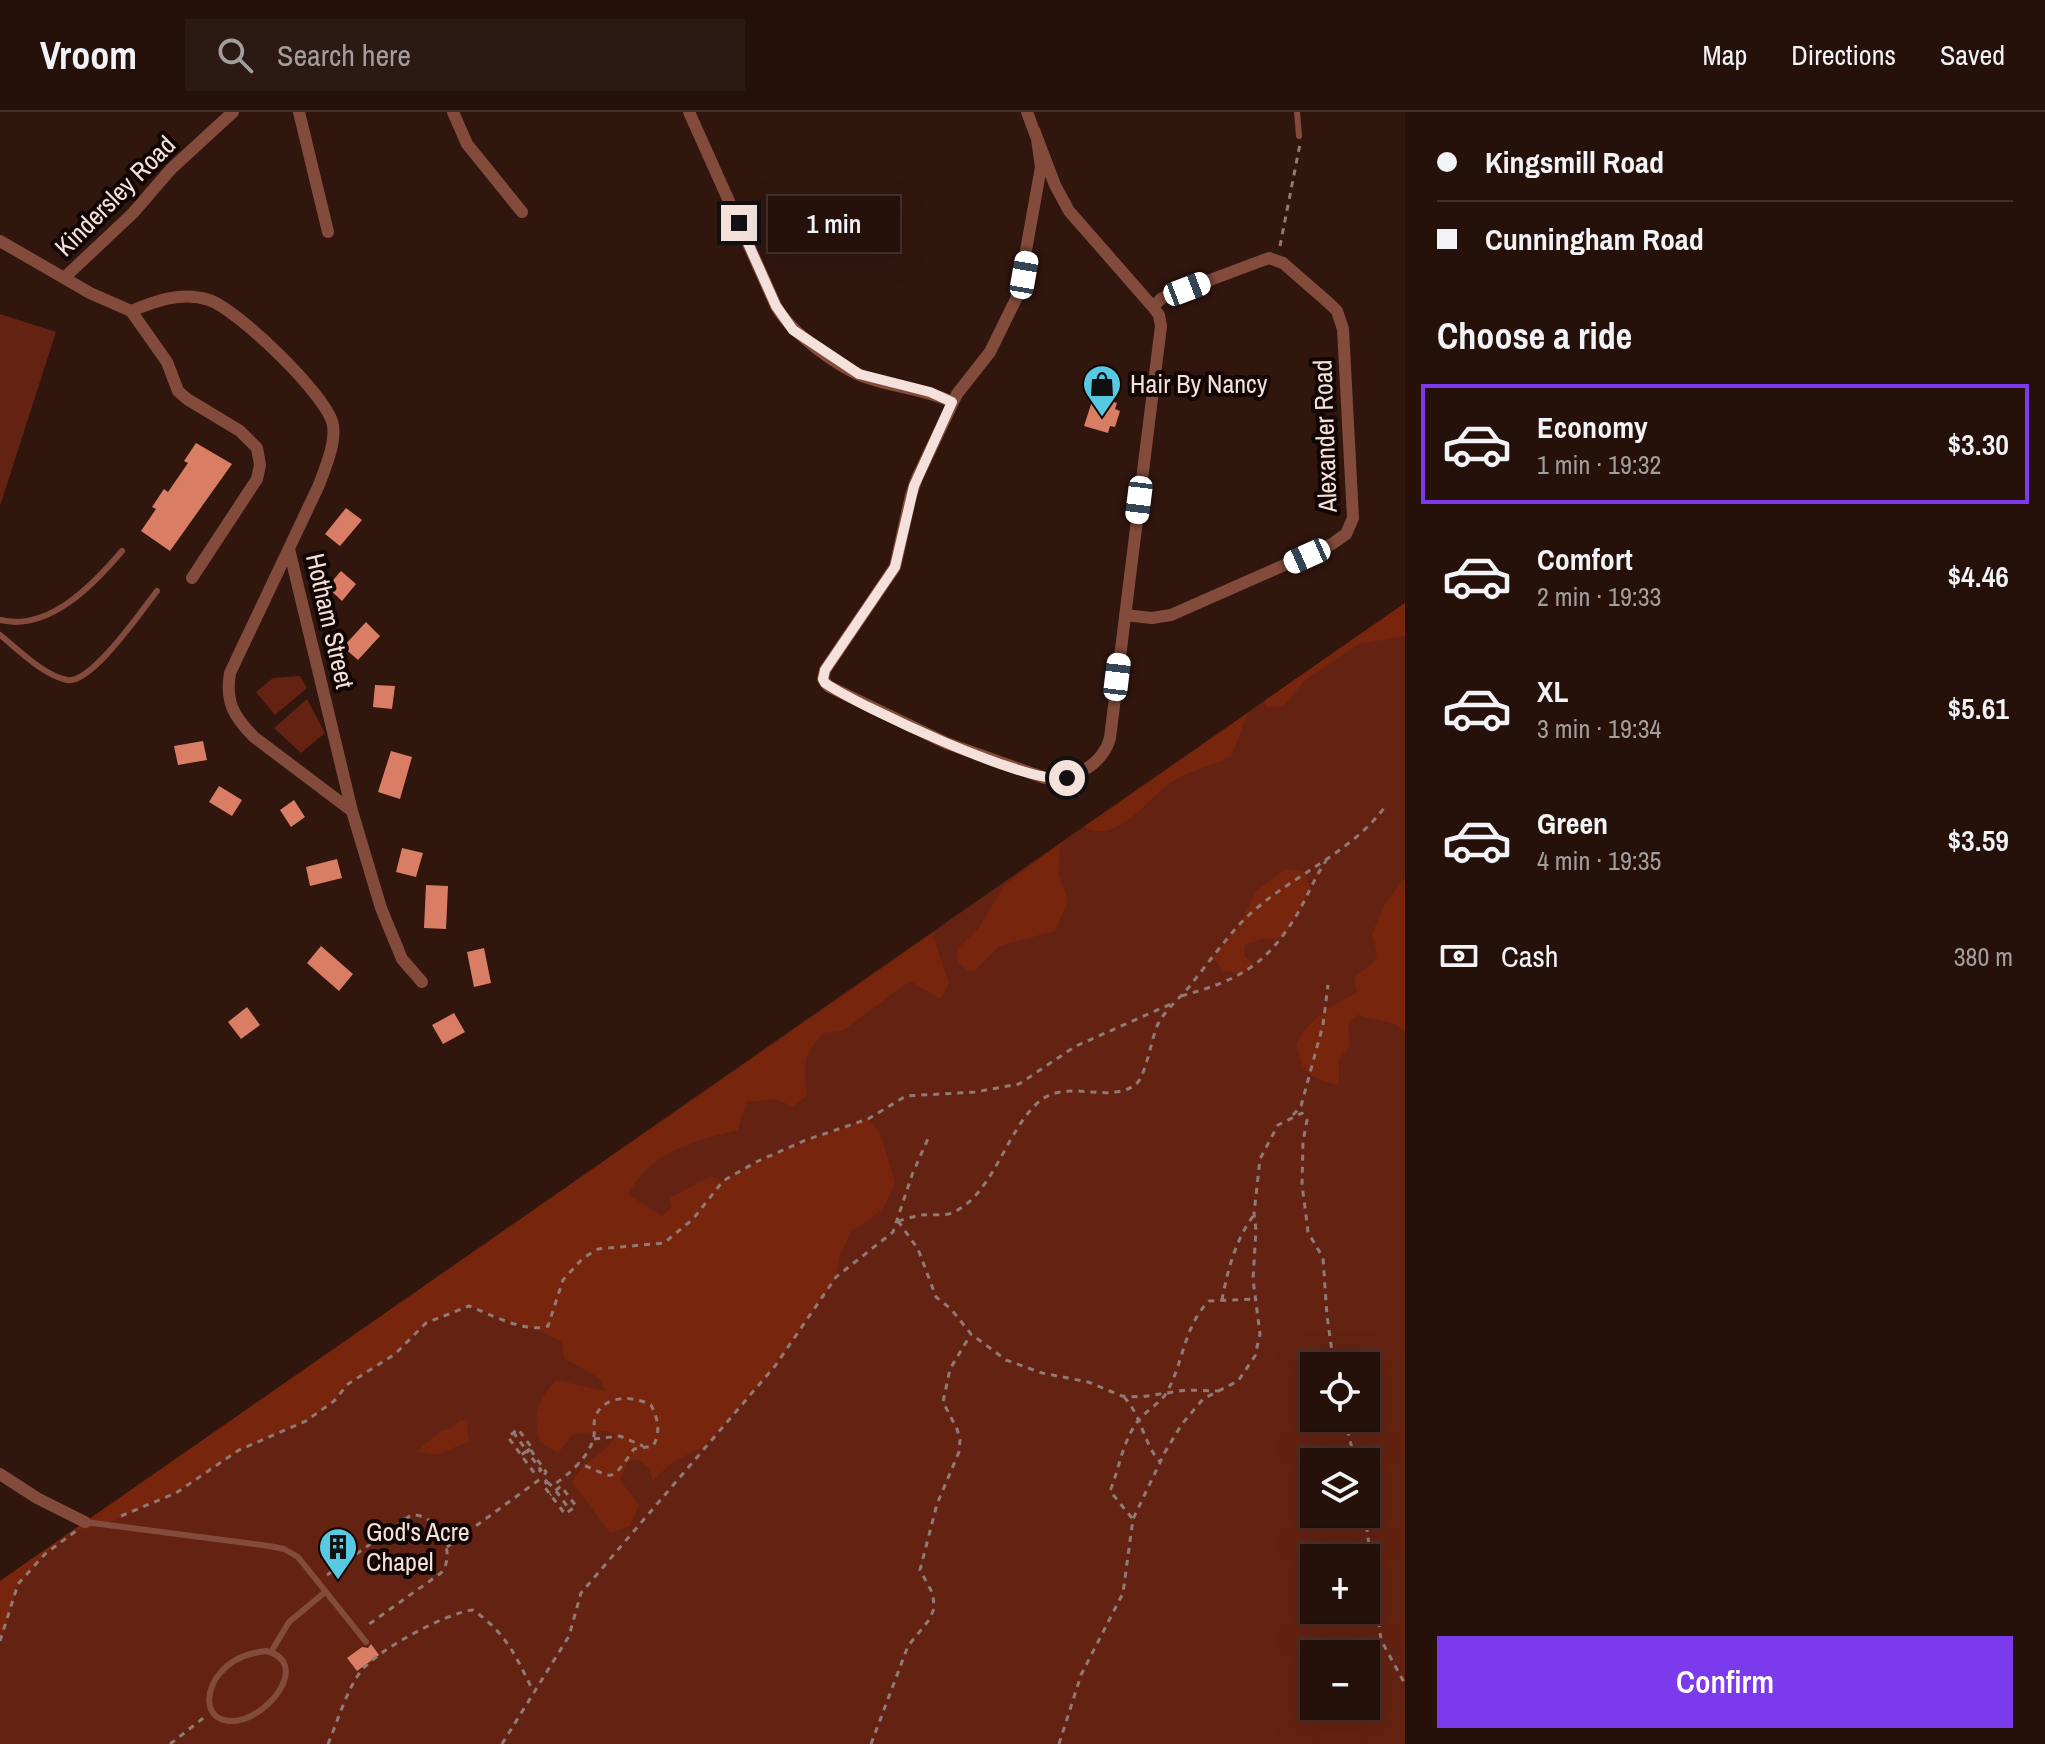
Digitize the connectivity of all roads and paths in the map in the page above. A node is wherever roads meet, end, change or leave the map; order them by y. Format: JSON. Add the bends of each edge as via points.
{"nodes":[{"id":1,"x":233,"y":112,"type":"edge"},
{"id":2,"x":299,"y":112,"type":"edge"},
{"id":3,"x":453,"y":112,"type":"edge"},
{"id":4,"x":689,"y":112,"type":"edge"},
{"id":5,"x":1027,"y":112,"type":"edge"},
{"id":6,"x":1297,"y":112,"type":"edge"},
{"id":7,"x":1299,"y":136,"type":"joint"},
{"id":8,"x":1047,"y":184,"type":"junction"},
{"id":9,"x":522,"y":212,"type":"dead end"},
{"id":10,"x":328,"y":232,"type":"dead end"},
{"id":11,"x":0,"y":241,"type":"edge"},
{"id":12,"x":1276,"y":260,"type":"junction"},
{"id":13,"x":64,"y":278,"type":"junction"},
{"id":14,"x":1153,"y":307,"type":"junction"},
{"id":15,"x":131,"y":311,"type":"junction"},
{"id":16,"x":952,"y":402,"type":"junction"},
{"id":17,"x":289,"y":549,"type":"junction"},
{"id":18,"x":122,"y":551,"type":"dead end"},
{"id":19,"x":192,"y":578,"type":"dead end"},
{"id":20,"x":157,"y":591,"type":"dead end"},
{"id":21,"x":1125,"y":615,"type":"junction"},
{"id":22,"x":0,"y":620,"type":"edge"},
{"id":23,"x":0,"y":635,"type":"edge"},
{"id":24,"x":1387,"y":804,"type":"dead end"},
{"id":25,"x":352,"y":811,"type":"junction"},
{"id":26,"x":1328,"y":858,"type":"junction"},
{"id":27,"x":422,"y":982,"type":"dead end"},
{"id":28,"x":1328,"y":985,"type":"dead end"},
{"id":29,"x":1181,"y":996,"type":"junction"},
{"id":30,"x":1171,"y":1004,"type":"junction"},
{"id":31,"x":1293,"y":1115,"type":"junction"},
{"id":32,"x":930,"y":1134,"type":"dead end"},
{"id":33,"x":1254,"y":1214,"type":"junction"},
{"id":34,"x":898,"y":1221,"type":"junction"},
{"id":35,"x":1255,"y":1299,"type":"junction"},
{"id":36,"x":1222,"y":1300,"type":"junction"},
{"id":37,"x":971,"y":1334,"type":"junction"},
{"id":38,"x":1332,"y":1352,"type":"edge"},
{"id":39,"x":1220,"y":1391,"type":"junction"},
{"id":40,"x":1167,"y":1394,"type":"junction"},
{"id":41,"x":1122,"y":1396,"type":"junction"},
{"id":42,"x":1138,"y":1420,"type":"junction"},
{"id":43,"x":513,"y":1432,"type":"junction"},
{"id":44,"x":525,"y":1438,"type":"junction"},
{"id":45,"x":594,"y":1439,"type":"junction"},
{"id":46,"x":520,"y":1442,"type":"junction"},
{"id":47,"x":514,"y":1446,"type":"junction"},
{"id":48,"x":643,"y":1446,"type":"junction"},
{"id":49,"x":529,"y":1450,"type":"junction"},
{"id":50,"x":521,"y":1455,"type":"junction"},
{"id":51,"x":534,"y":1461,"type":"junction"},
{"id":52,"x":1160,"y":1462,"type":"junction"},
{"id":53,"x":578,"y":1463,"type":"junction"},
{"id":54,"x":528,"y":1465,"type":"junction"},
{"id":55,"x":0,"y":1474,"type":"edge"},
{"id":56,"x":543,"y":1477,"type":"junction"},
{"id":57,"x":547,"y":1482,"type":"junction"},
{"id":58,"x":556,"y":1491,"type":"junction"},
{"id":59,"x":550,"y":1495,"type":"junction"},
{"id":60,"x":568,"y":1496,"type":"junction"},
{"id":61,"x":563,"y":1500,"type":"junction"},
{"id":62,"x":557,"y":1504,"type":"junction"},
{"id":63,"x":570,"y":1510,"type":"junction"},
{"id":64,"x":1133,"y":1519,"type":"junction"},
{"id":65,"x":85,"y":1522,"type":"joint"},
{"id":66,"x":101,"y":1526,"type":"junction"},
{"id":67,"x":1367,"y":1528,"type":"edge"},
{"id":68,"x":447,"y":1547,"type":"junction"},
{"id":69,"x":316,"y":1582,"type":"junction"},
{"id":70,"x":324,"y":1593,"type":"junction"},
{"id":71,"x":359,"y":1632,"type":"junction"},
{"id":72,"x":0,"y":1641,"type":"edge"},
{"id":73,"x":366,"y":1642,"type":"dead end"},
{"id":74,"x":271,"y":1652,"type":"junction"},
{"id":75,"x":1405,"y":1684,"type":"edge"},
{"id":76,"x":533,"y":1691,"type":"junction"},
{"id":77,"x":212,"y":1711,"type":"junction"},
{"id":78,"x":170,"y":1744,"type":"edge"},
{"id":79,"x":328,"y":1744,"type":"edge"},
{"id":80,"x":502,"y":1744,"type":"edge"},
{"id":81,"x":871,"y":1744,"type":"edge"},
{"id":82,"x":1059,"y":1744,"type":"edge"}],
"edges":[{"from":1,"to":13,"type":"street","name":"Kindersley Road"},
{"from":2,"to":10,"type":"street"},
{"from":3,"to":9,"type":"street","via":[[467,144]]},
{"from":4,"to":16,"type":"street","via":[[786,323],[859,374]]},
{"from":5,"to":8,"type":"street"},
{"from":6,"to":7,"type":"lane"},
{"from":7,"to":12,"type":"path"},
{"from":8,"to":14,"type":"street"},
{"from":8,"to":16,"type":"street","via":[[1018,295],[990,352]]},
{"from":11,"to":13,"type":"street"},
{"from":12,"to":14,"type":"street","via":[[1247,265],[1162,298]]},
{"from":12,"to":21,"type":"street","name":"Alexander Road","via":[[1341,319],[1354,498],[1351,526],[1332,544],[1179,612],[1152,618]]},
{"from":13,"to":15,"type":"street"},
{"from":14,"to":21,"type":"street","via":[[1161,326]]},
{"from":15,"to":17,"type":"street","name":"Hotham Street","via":[[188,296],[226,307],[328,410],[334,428],[330,455]]},
{"from":15,"to":19,"type":"street","via":[[167,362],[178,391],[257,448],[257,479]]},
{"from":16,"to":21,"type":"street","via":[[914,486],[895,567],[825,670],[828,686],[946,743],[1060,780],[1093,764],[1108,745]]},
{"from":17,"to":25,"type":"street","name":"Hotham Street"},
{"from":17,"to":25,"type":"street","via":[[230,673],[228,701],[254,737]]},
{"from":18,"to":22,"type":"lane","via":[[77,598],[15,623]]},
{"from":20,"to":23,"type":"lane","via":[[96,667],[80,679],[51,673]]},
{"from":24,"to":26,"type":"path"},
{"from":25,"to":27,"type":"street","name":"Hotham Street","via":[[381,908],[402,959]]},
{"from":26,"to":29,"type":"path","via":[[1246,918]]},
{"from":26,"to":29,"type":"path","via":[[1298,914],[1266,955],[1226,983]]},
{"from":28,"to":31,"type":"path","via":[[1323,1025],[1301,1106]]},
{"from":29,"to":30,"type":"path"},
{"from":30,"to":34,"type":"path","via":[[1152,1038],[1137,1084],[1122,1091],[1069,1089],[1042,1100],[970,1201],[950,1214]]},
{"from":30,"to":66,"type":"path","via":[[1076,1046],[1019,1084],[906,1096],[868,1119],[756,1162],[723,1181],[693,1219],[664,1243],[598,1249],[583,1258],[563,1280],[548,1326],[540,1329],[502,1320],[469,1306],[426,1323],[395,1354],[348,1384],[306,1421],[239,1450],[176,1493]]},
{"from":31,"to":33,"type":"path","via":[[1278,1125],[1260,1159]]},
{"from":31,"to":38,"type":"path","via":[[1302,1113],[1307,1120],[1302,1185],[1308,1232],[1323,1258]]},
{"from":32,"to":34,"type":"path"},
{"from":33,"to":35,"type":"path"},
{"from":33,"to":36,"type":"path","via":[[1244,1228]]},
{"from":34,"to":37,"type":"path","via":[[918,1249],[936,1297]]},
{"from":34,"to":76,"type":"path","via":[[893,1232],[836,1277],[775,1366],[581,1593],[569,1636]]},
{"from":35,"to":36,"type":"path"},
{"from":35,"to":39,"type":"path","via":[[1260,1334],[1255,1356],[1238,1381]]},
{"from":36,"to":40,"type":"path","via":[[1209,1301],[1196,1314]]},
{"from":37,"to":41,"type":"path","via":[[1006,1360]]},
{"from":37,"to":81,"type":"path","via":[[950,1369],[943,1402],[957,1429],[959,1452],[937,1504],[920,1570],[933,1594],[934,1609],[908,1646]]},
{"from":39,"to":40,"type":"path"},
{"from":39,"to":52,"type":"path","via":[[1203,1399]]},
{"from":40,"to":41,"type":"path"},
{"from":40,"to":42,"type":"path"},
{"from":41,"to":42,"type":"path"},
{"from":42,"to":52,"type":"path"},
{"from":42,"to":64,"type":"path","via":[[1123,1447],[1110,1491]]},
{"from":43,"to":44,"type":"path","via":[[518,1429]]},
{"from":43,"to":46,"type":"path"},
{"from":43,"to":47,"type":"path","via":[[508,1437]]},
{"from":44,"to":46,"type":"path"},
{"from":44,"to":49,"type":"path"},
{"from":45,"to":48,"type":"path","via":[[620,1436]]},
{"from":45,"to":48,"type":"path","via":[[599,1410],[631,1398],[651,1405],[655,1412],[656,1442]]},
{"from":45,"to":53,"type":"path"},
{"from":46,"to":47,"type":"path"},
{"from":46,"to":49,"type":"path"},
{"from":47,"to":50,"type":"path"},
{"from":48,"to":53,"type":"path","via":[[634,1449],[612,1476]]},
{"from":49,"to":50,"type":"path"},
{"from":49,"to":51,"type":"path"},
{"from":49,"to":56,"type":"path","via":[[546,1472]]},
{"from":50,"to":54,"type":"path"},
{"from":51,"to":54,"type":"path"},
{"from":51,"to":54,"type":"path","via":[[541,1470],[535,1474]]},
{"from":52,"to":64,"type":"path"},
{"from":53,"to":57,"type":"path","via":[[552,1486]]},
{"from":55,"to":65,"type":"street"},
{"from":56,"to":57,"type":"path"},
{"from":56,"to":68,"type":"path"},
{"from":57,"to":59,"type":"path","via":[[543,1485]]},
{"from":58,"to":59,"type":"path"},
{"from":58,"to":60,"type":"path","via":[[561,1486]]},
{"from":58,"to":61,"type":"path"},
{"from":59,"to":62,"type":"path"},
{"from":60,"to":61,"type":"path"},
{"from":60,"to":63,"type":"path","via":[[576,1506]]},
{"from":61,"to":62,"type":"path"},
{"from":61,"to":63,"type":"path"},
{"from":62,"to":63,"type":"path","via":[[565,1514]]},
{"from":64,"to":82,"type":"path","via":[[1123,1593],[1081,1675]]},
{"from":65,"to":66,"type":"lane"},
{"from":66,"to":69,"type":"lane","via":[[284,1549],[298,1557]]},
{"from":66,"to":72,"type":"path","via":[[69,1535],[28,1571],[13,1595]]},
{"from":67,"to":75,"type":"path","via":[[1381,1640]]},
{"from":68,"to":69,"type":"path","via":[[430,1521],[411,1515]]},
{"from":68,"to":71,"type":"path","via":[[441,1573]]},
{"from":69,"to":70,"type":"lane"},
{"from":70,"to":71,"type":"lane"},
{"from":70,"to":74,"type":"lane","via":[[289,1622]]},
{"from":71,"to":73,"type":"lane"},
{"from":74,"to":77,"type":"lane","via":[[247,1655],[221,1671],[209,1693]]},
{"from":74,"to":77,"type":"lane","via":[[281,1658],[285,1673],[271,1703],[238,1720],[223,1720]]},
{"from":76,"to":79,"type":"path","via":[[509,1642],[492,1623],[473,1610],[458,1611],[406,1638],[360,1672]]},
{"from":76,"to":80,"type":"path"},
{"from":77,"to":78,"type":"path"}]}
